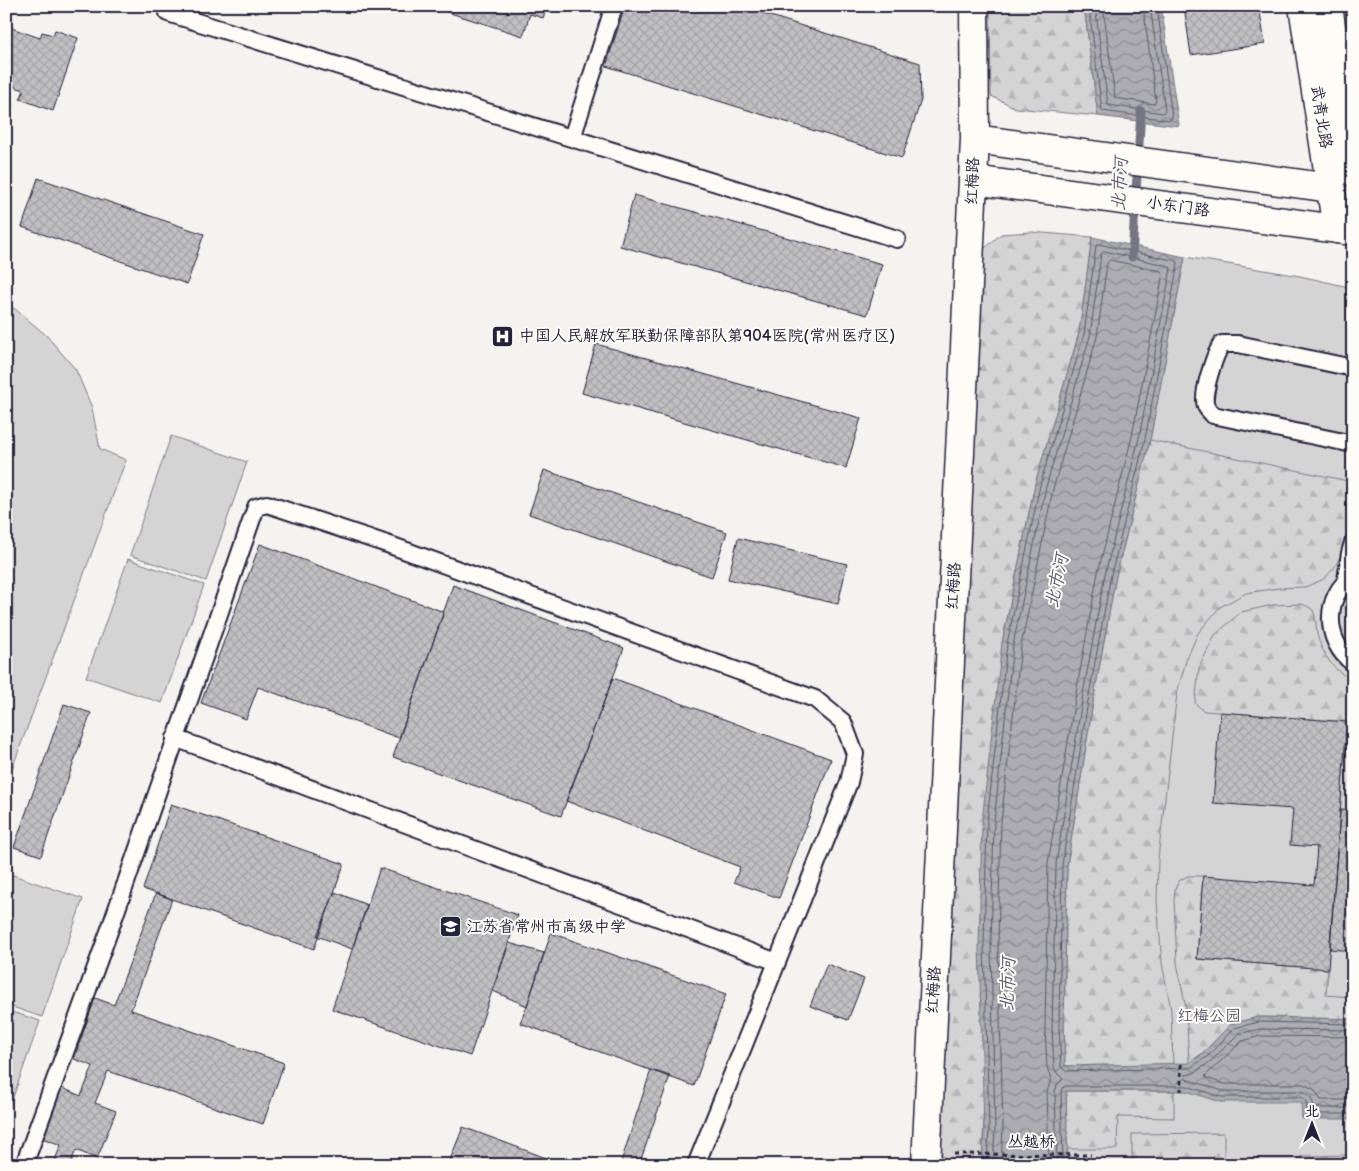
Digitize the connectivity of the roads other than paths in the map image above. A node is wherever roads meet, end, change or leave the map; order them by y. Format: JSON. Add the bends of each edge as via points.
{"nodes":[{"id":1,"x":170,"y":6,"type":"edge"},
{"id":2,"x":614,"y":6,"type":"edge"},
{"id":3,"x":974,"y":6,"type":"edge"},
{"id":4,"x":1303,"y":6,"type":"edge"},
{"id":5,"x":1328,"y":6,"type":"edge"},
{"id":6,"x":572,"y":138,"type":"junction"},
{"id":7,"x":975,"y":139,"type":"junction"},
{"id":8,"x":1353,"y":172,"type":"edge"},
{"id":9,"x":974,"y":180,"type":"junction"},
{"id":10,"x":1342,"y":189,"type":"edge"},
{"id":11,"x":1345,"y":230,"type":"edge"},
{"id":12,"x":898,"y":239,"type":"dead end"},
{"id":13,"x":1353,"y":368,"type":"edge"},
{"id":14,"x":1353,"y":444,"type":"edge"},
{"id":15,"x":1353,"y":543,"type":"edge"},
{"id":16,"x":1349,"y":578,"type":"edge"},
{"id":17,"x":1353,"y":663,"type":"edge"},
{"id":18,"x":175,"y":738,"type":"junction"},
{"id":19,"x":777,"y":962,"type":"junction"},
{"id":20,"x":24,"y":1165,"type":"edge"},
{"id":21,"x":696,"y":1165,"type":"edge"},
{"id":22,"x":926,"y":1165,"type":"edge"}],
"edges":[{"from":1,"to":6,"type":"lane","via":[[168,13]]},
{"from":2,"to":6,"type":"lane"},
{"from":3,"to":7,"type":"street","name":"红梅路"},
{"from":4,"to":10,"type":"street","name":"武青北路"},
{"from":5,"to":8,"type":"street","name":"武青北路"},
{"from":6,"to":12,"type":"lane"},
{"from":7,"to":9,"type":"street","name":"红梅路"},
{"from":7,"to":10,"type":"street"},
{"from":9,"to":11,"type":"street","name":"小东门路"},
{"from":9,"to":22,"type":"street","name":"红梅路"},
{"from":10,"to":11,"type":"street","name":"武青北路"},
{"from":13,"to":14,"type":"lane","via":[[1238,344],[1222,344],[1216,352],[1205,395],[1205,405],[1213,415]]},
{"from":15,"to":16,"type":"lane"},
{"from":16,"to":17,"type":"lane","via":[[1336,594],[1331,610],[1331,628],[1336,644]]},
{"from":18,"to":19,"type":"lane"},
{"from":18,"to":19,"type":"lane","via":[[256,507],[267,504],[400,548],[815,699],[842,722],[854,754],[849,782]]},
{"from":18,"to":20,"type":"lane"},
{"from":19,"to":21,"type":"lane"}]}
